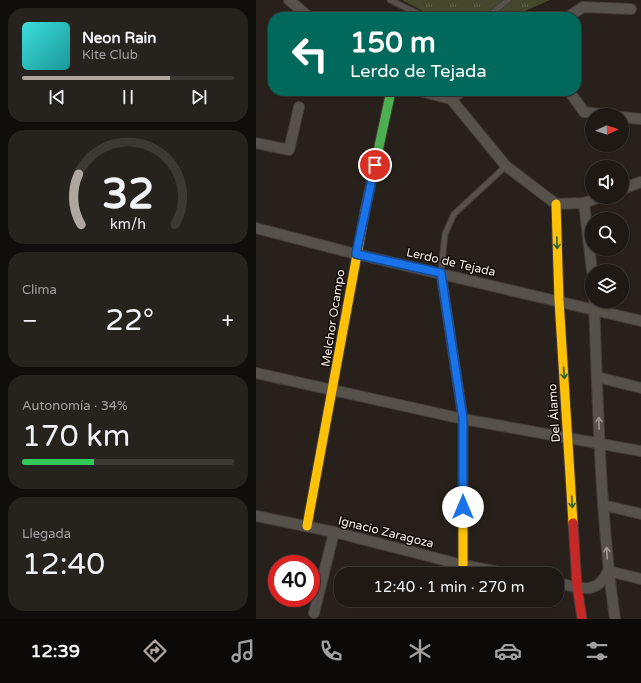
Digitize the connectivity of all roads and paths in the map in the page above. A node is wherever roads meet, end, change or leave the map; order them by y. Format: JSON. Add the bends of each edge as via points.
{"nodes":[{"id":1,"x":288,"y":0,"type":"edge"},
{"id":2,"x":390,"y":0,"type":"edge"},
{"id":3,"x":508,"y":0,"type":"edge"},
{"id":4,"x":631,"y":9,"type":"dead end"},
{"id":5,"x":303,"y":12,"type":"edge"},
{"id":6,"x":415,"y":12,"type":"edge"},
{"id":7,"x":493,"y":12,"type":"edge"},
{"id":8,"x":576,"y":12,"type":"edge"},
{"id":9,"x":390,"y":96,"type":"edge"},
{"id":10,"x":439,"y":96,"type":"edge"},
{"id":11,"x":455,"y":96,"type":"edge"},
{"id":12,"x":573,"y":96,"type":"edge"},
{"id":13,"x":451,"y":99,"type":"junction"},
{"id":14,"x":299,"y":107,"type":"dead end"},
{"id":15,"x":585,"y":112,"type":"edge"},
{"id":16,"x":629,"y":118,"type":"edge"},
{"id":17,"x":641,"y":119,"type":"edge"},
{"id":18,"x":256,"y":143,"type":"edge"},
{"id":19,"x":506,"y":166,"type":"junction"},
{"id":20,"x":641,"y":182,"type":"edge"},
{"id":21,"x":629,"y":186,"type":"edge"},
{"id":22,"x":584,"y":203,"type":"joint"},
{"id":23,"x":556,"y":204,"type":"junction"},
{"id":24,"x":256,"y":228,"type":"edge"},
{"id":25,"x":356,"y":254,"type":"junction"},
{"id":26,"x":591,"y":264,"type":"edge"},
{"id":27,"x":441,"y":273,"type":"junction"},
{"id":28,"x":559,"y":300,"type":"junction"},
{"id":29,"x":585,"y":304,"type":"edge"},
{"id":30,"x":594,"y":308,"type":"edge"},
{"id":31,"x":603,"y":308,"type":"edge"},
{"id":32,"x":641,"y":321,"type":"edge"},
{"id":33,"x":256,"y":372,"type":"edge"},
{"id":34,"x":597,"y":377,"type":"junction"},
{"id":35,"x":641,"y":388,"type":"edge"},
{"id":36,"x":333,"y":391,"type":"junction"},
{"id":37,"x":463,"y":419,"type":"junction"},
{"id":38,"x":569,"y":439,"type":"junction"},
{"id":39,"x":600,"y":443,"type":"junction"},
{"id":40,"x":641,"y":451,"type":"edge"},
{"id":41,"x":603,"y":505,"type":"junction"},
{"id":42,"x":641,"y":514,"type":"edge"},
{"id":43,"x":256,"y":516,"type":"edge"},
{"id":44,"x":307,"y":526,"type":"junction"},
{"id":45,"x":334,"y":532,"type":"junction"},
{"id":46,"x":463,"y":566,"type":"junction"},
{"id":47,"x":469,"y":567,"type":"edge"},
{"id":48,"x":608,"y":571,"type":"junction"},
{"id":49,"x":641,"y":579,"type":"edge"},
{"id":50,"x":564,"y":584,"type":"edge"},
{"id":51,"x":577,"y":586,"type":"junction"},
{"id":52,"x":314,"y":613,"type":"dead end"},
{"id":53,"x":582,"y":619,"type":"edge"},
{"id":54,"x":615,"y":619,"type":"edge"}],
"edges":[{"from":1,"to":5,"type":"street"},
{"from":2,"to":6,"type":"lane"},
{"from":3,"to":7,"type":"lane"},
{"from":4,"to":8,"type":"street","via":[[583,7]]},
{"from":9,"to":25,"type":"street","name":"Melchor Ocampo"},
{"from":10,"to":13,"type":"street"},
{"from":11,"to":13,"type":"street"},
{"from":12,"to":15,"type":"street"},
{"from":13,"to":19,"type":"street"},
{"from":14,"to":18,"type":"street","via":[[289,150]]},
{"from":16,"to":17,"type":"street"},
{"from":19,"to":23,"type":"street"},
{"from":19,"to":27,"type":"lane","via":[[454,214],[445,234]]},
{"from":20,"to":21,"type":"street"},
{"from":22,"to":23,"type":"street"},
{"from":22,"to":26,"type":"street"},
{"from":23,"to":28,"type":"street","name":"Del Álamo","one_way":true},
{"from":24,"to":25,"type":"street","name":"Lerdo de Tejada"},
{"from":25,"to":27,"type":"street","name":"Lerdo de Tejada"},
{"from":25,"to":36,"type":"street","name":"Melchor Ocampo"},
{"from":27,"to":28,"type":"street","name":"Lerdo de Tejada"},
{"from":27,"to":37,"type":"street"},
{"from":28,"to":29,"type":"street","name":"Lerdo de Tejada"},
{"from":28,"to":38,"type":"street","name":"Del Álamo","one_way":true},
{"from":30,"to":34,"type":"street"},
{"from":31,"to":32,"type":"street","name":"Lerdo de Tejada"},
{"from":33,"to":36,"type":"street"},
{"from":34,"to":35,"type":"street"},
{"from":39,"to":34,"type":"street","one_way":true},
{"from":36,"to":37,"type":"street"},
{"from":36,"to":44,"type":"street","name":"Melchor Ocampo"},
{"from":37,"to":38,"type":"street"},
{"from":37,"to":46,"type":"street"},
{"from":38,"to":39,"type":"street"},
{"from":38,"to":51,"type":"street","name":"Del Álamo","one_way":true},
{"from":39,"to":40,"type":"street"},
{"from":39,"to":41,"type":"street"},
{"from":41,"to":42,"type":"street"},
{"from":48,"to":41,"type":"street","one_way":true},
{"from":43,"to":44,"type":"street","name":"Ignacio Zaragoza"},
{"from":44,"to":45,"type":"street","name":"Ignacio Zaragoza"},
{"from":45,"to":46,"type":"street","name":"Ignacio Zaragoza"},
{"from":45,"to":52,"type":"street"},
{"from":46,"to":47,"type":"street","name":"Ignacio Zaragoza"},
{"from":48,"to":49,"type":"street"},
{"from":48,"to":51,"type":"street","via":[[600,585],[594,588]]},
{"from":48,"to":54,"type":"street"},
{"from":50,"to":51,"type":"street"},
{"from":51,"to":53,"type":"street","name":"Del Álamo"}]}
